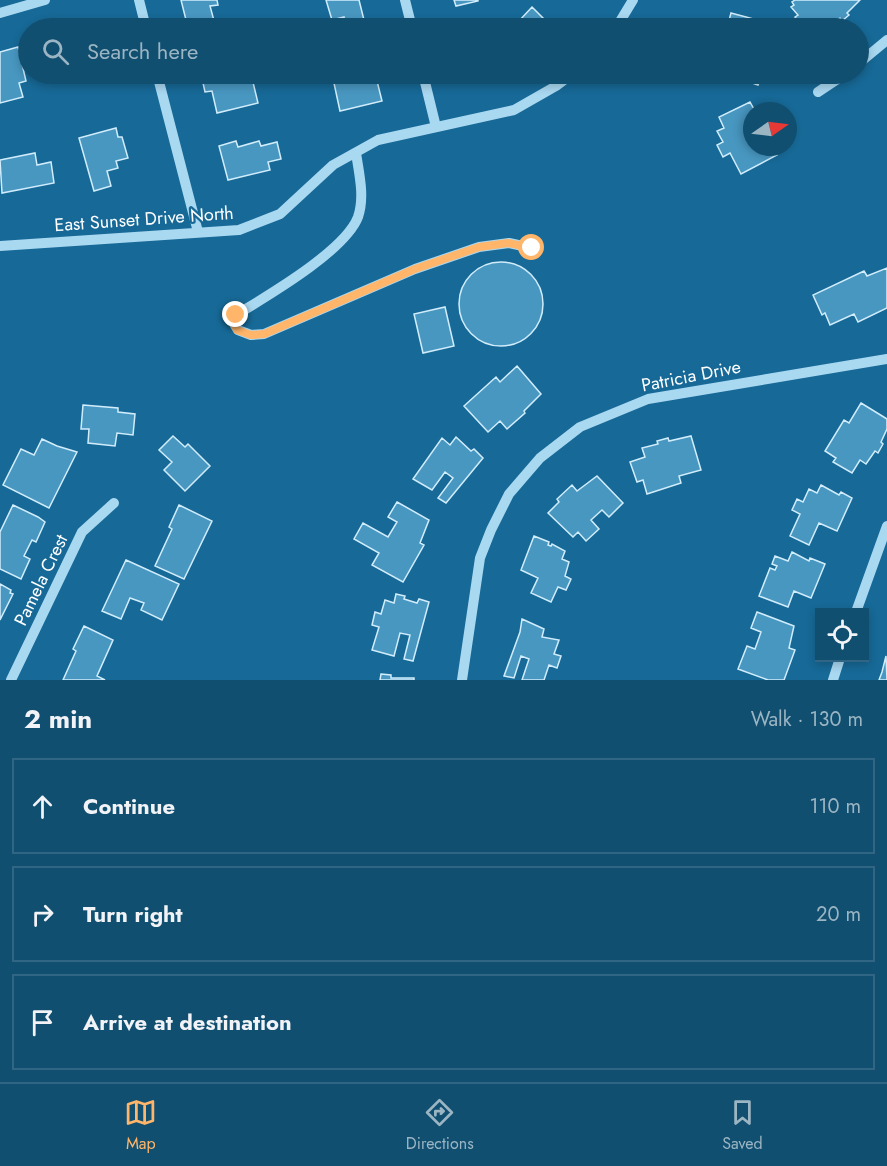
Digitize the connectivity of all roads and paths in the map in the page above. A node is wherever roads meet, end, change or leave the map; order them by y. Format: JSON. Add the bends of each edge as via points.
{"nodes":[{"id":1,"x":45,"y":0,"type":"edge"},
{"id":2,"x":139,"y":0,"type":"edge"},
{"id":3,"x":405,"y":0,"type":"edge"},
{"id":4,"x":633,"y":0,"type":"edge"},
{"id":5,"x":0,"y":13,"type":"edge"},
{"id":6,"x":144,"y":18,"type":"edge"},
{"id":7,"x":410,"y":18,"type":"edge"},
{"id":8,"x":622,"y":18,"type":"edge"},
{"id":9,"x":887,"y":40,"type":"edge"},
{"id":10,"x":869,"y":55,"type":"edge"},
{"id":11,"x":160,"y":84,"type":"edge"},
{"id":12,"x":425,"y":84,"type":"edge"},
{"id":13,"x":559,"y":84,"type":"edge"},
{"id":14,"x":830,"y":84,"type":"edge"},
{"id":15,"x":818,"y":92,"type":"dead end"},
{"id":16,"x":436,"y":127,"type":"junction"},
{"id":17,"x":356,"y":153,"type":"junction"},
{"id":18,"x":198,"y":232,"type":"junction"},
{"id":19,"x":0,"y":246,"type":"edge"},
{"id":20,"x":532,"y":248,"type":"dead end"},
{"id":21,"x":887,"y":359,"type":"edge"},
{"id":22,"x":114,"y":503,"type":"dead end"},
{"id":23,"x":887,"y":526,"type":"edge"},
{"id":24,"x":857,"y":608,"type":"edge"},
{"id":25,"x":838,"y":662,"type":"edge"},
{"id":26,"x":11,"y":680,"type":"edge"},
{"id":27,"x":462,"y":680,"type":"edge"},
{"id":28,"x":833,"y":680,"type":"edge"}],
"edges":[{"from":1,"to":5,"type":"street"},
{"from":2,"to":6,"type":"street"},
{"from":3,"to":7,"type":"street"},
{"from":4,"to":8,"type":"street"},
{"from":9,"to":10,"type":"street"},
{"from":11,"to":18,"type":"street"},
{"from":12,"to":16,"type":"street"},
{"from":13,"to":16,"type":"street","name":"East Sunset Drive North","via":[[514,110]]},
{"from":14,"to":15,"type":"street"},
{"from":16,"to":17,"type":"street","name":"East Sunset Drive North","via":[[378,140]]},
{"from":17,"to":18,"type":"street","name":"East Sunset Drive North","via":[[333,165],[280,214],[239,230]]},
{"from":17,"to":20,"type":"street","via":[[362,188],[358,217],[320,260],[236,315],[233,322],[237,330],[264,334],[415,269],[479,247],[508,243]]},
{"from":18,"to":19,"type":"street","name":"East Sunset Drive North"},
{"from":21,"to":27,"type":"street","name":"Patricia Drive","via":[[648,399],[572,433],[540,458],[510,494],[491,530],[480,558]]},
{"from":22,"to":26,"type":"street","name":"Pamela Crest","via":[[82,532]]},
{"from":23,"to":24,"type":"street"},
{"from":25,"to":28,"type":"street"}]}
